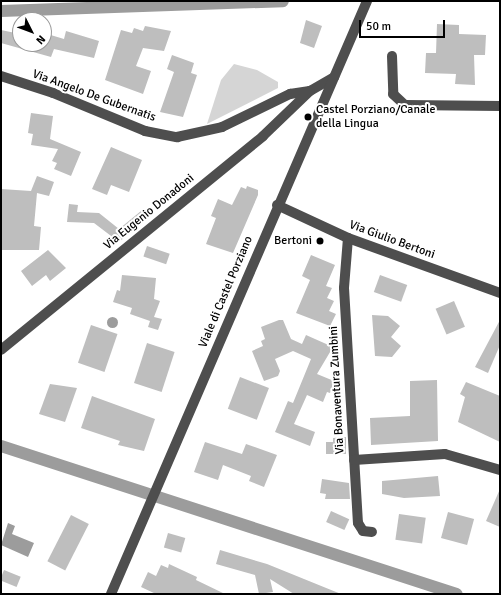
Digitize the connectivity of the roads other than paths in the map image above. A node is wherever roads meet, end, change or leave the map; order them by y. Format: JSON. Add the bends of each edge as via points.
{"nodes":[{"id":1,"x":367,"y":1,"type":"edge"},
{"id":2,"x":392,"y":56,"type":"dead end"},
{"id":3,"x":1,"y":76,"type":"edge"},
{"id":4,"x":334,"y":77,"type":"junction"},
{"id":5,"x":310,"y":90,"type":"junction"},
{"id":6,"x":500,"y":106,"type":"edge"},
{"id":7,"x":277,"y":205,"type":"junction"},
{"id":8,"x":348,"y":238,"type":"junction"},
{"id":9,"x":500,"y":293,"type":"edge"},
{"id":10,"x":1,"y":350,"type":"edge"},
{"id":11,"x":354,"y":460,"type":"junction"},
{"id":12,"x":500,"y":470,"type":"edge"},
{"id":13,"x":372,"y":532,"type":"dead end"},
{"id":14,"x":111,"y":594,"type":"edge"}],
"edges":[{"from":1,"to":4,"type":"street","name":"Viale di Castel Porziano"},
{"from":2,"to":6,"type":"street","via":[[393,94],[405,105]]},
{"from":3,"to":5,"type":"street","name":"Via Angelo De Gubernatis","via":[[52,93],[145,131],[178,137],[222,127],[290,94]]},
{"from":4,"to":5,"type":"street","name":"Via Angelo De Gubernatis"},
{"from":4,"to":7,"type":"street","name":"Viale di Castel Porziano"},
{"from":5,"to":10,"type":"street","name":"Via Eugenio Donadoni","via":[[263,136]]},
{"from":7,"to":8,"type":"street","name":"Via Giulio Bertoni"},
{"from":7,"to":14,"type":"street","name":"Viale di Castel Porziano"},
{"from":8,"to":9,"type":"street","name":"Via Giulio Bertoni"},
{"from":8,"to":11,"type":"street","name":"Via Bonaventura Zumbini","via":[[344,288]]},
{"from":11,"to":12,"type":"street","via":[[445,454]]},
{"from":11,"to":13,"type":"street","name":"Via Bonaventura Zumbini","via":[[358,525],[364,531]]}]}
